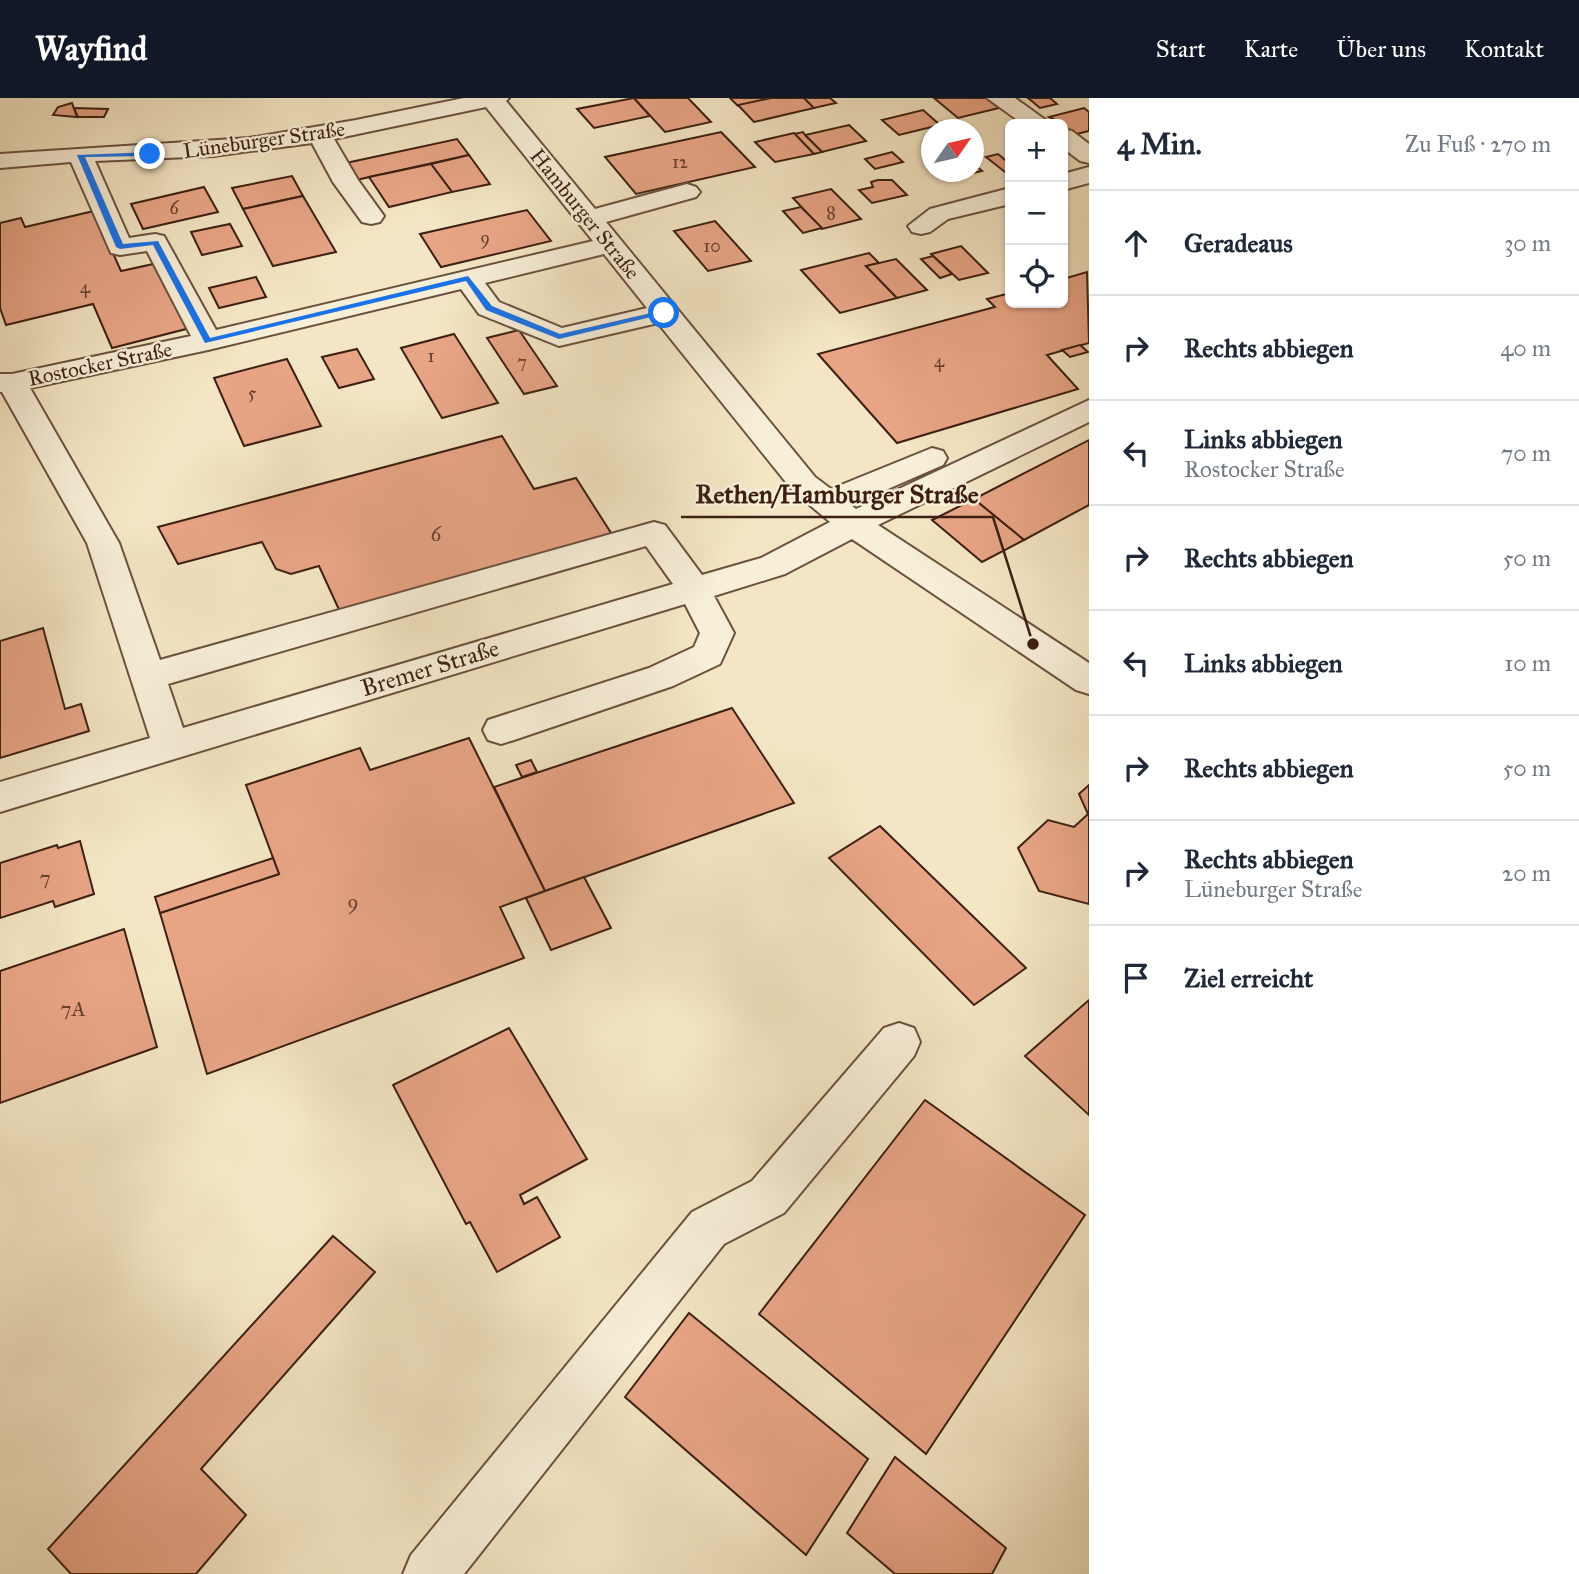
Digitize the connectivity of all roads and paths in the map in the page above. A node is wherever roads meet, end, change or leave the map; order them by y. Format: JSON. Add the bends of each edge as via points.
{"nodes":[{"id":1,"x":999,"y":98,"type":"edge"},
{"id":2,"x":494,"y":99,"type":"edge"},
{"id":3,"x":1031,"y":119,"type":"edge"},
{"id":4,"x":319,"y":134,"type":"junction"},
{"id":5,"x":1068,"y":140,"type":"edge"},
{"id":6,"x":0,"y":154,"type":"edge"},
{"id":7,"x":80,"y":155,"type":"junction"},
{"id":8,"x":1089,"y":156,"type":"edge"},
{"id":9,"x":28,"y":157,"type":"junction"},
{"id":10,"x":0,"y":161,"type":"edge"},
{"id":11,"x":1089,"y":175,"type":"edge"},
{"id":12,"x":1068,"y":181,"type":"edge"},
{"id":13,"x":687,"y":192,"type":"dead end"},
{"id":14,"x":1005,"y":197,"type":"edge"},
{"id":15,"x":371,"y":216,"type":"dead end"},
{"id":16,"x":588,"y":219,"type":"junction"},
{"id":17,"x":920,"y":226,"type":"dead end"},
{"id":18,"x":609,"y":245,"type":"junction"},
{"id":19,"x":468,"y":279,"type":"junction"},
{"id":20,"x":664,"y":313,"type":"junction"},
{"id":21,"x":208,"y":341,"type":"junction"},
{"id":22,"x":6,"y":383,"type":"edge"},
{"id":23,"x":1080,"y":404,"type":"edge"},
{"id":24,"x":840,"y":513,"type":"junction"},
{"id":25,"x":694,"y":589,"type":"junction"},
{"id":26,"x":148,"y":677,"type":"junction"},
{"id":27,"x":1089,"y":681,"type":"edge"},
{"id":28,"x":501,"y":730,"type":"dead end"},
{"id":29,"x":171,"y":746,"type":"junction"},
{"id":30,"x":0,"y":797,"type":"edge"},
{"id":31,"x":899,"y":1042,"type":"dead end"},
{"id":32,"x":430,"y":1574,"type":"edge"}],
"edges":[{"from":1,"to":3,"type":"street"},
{"from":2,"to":4,"type":"street","name":"Lüneburger Straße"},
{"from":2,"to":16,"type":"street","name":"Hamburger Straße"},
{"from":4,"to":7,"type":"street","name":"Lüneburger Straße","via":[[215,149]]},
{"from":4,"to":15,"type":"street"},
{"from":5,"to":8,"type":"street"},
{"from":6,"to":9,"type":"street","name":"Lüneburger Straße"},
{"from":7,"to":9,"type":"street","name":"Lüneburger Straße"},
{"from":7,"to":21,"type":"street","via":[[120,247],[155,242]]},
{"from":9,"to":10,"type":"street","name":"Lüneburger Straße"},
{"from":11,"to":12,"type":"street"},
{"from":13,"to":16,"type":"street"},
{"from":14,"to":17,"type":"street","via":[[939,214]]},
{"from":16,"to":18,"type":"street","name":"Hamburger Straße"},
{"from":18,"to":19,"type":"street","name":"Rostocker Straße"},
{"from":18,"to":20,"type":"street","name":"Hamburger Straße"},
{"from":19,"to":20,"type":"street","via":[[489,308],[559,337]]},
{"from":19,"to":21,"type":"street","name":"Rostocker Straße"},
{"from":20,"to":24,"type":"street","name":"Hamburger Straße","via":[[804,484]]},
{"from":21,"to":22,"type":"street","name":"Rostocker Straße"},
{"from":22,"to":26,"type":"street","via":[[103,543]]},
{"from":23,"to":24,"type":"street","name":"Bremer Straße"},
{"from":24,"to":25,"type":"street","name":"Bremer Straße","via":[[773,566]]},
{"from":24,"to":27,"type":"street","name":"Hamburger Straße"},
{"from":25,"to":26,"type":"street","via":[[654,533]]},
{"from":25,"to":28,"type":"street","via":[[716,634],[708,655],[661,677]]},
{"from":25,"to":29,"type":"street","name":"Bremer Straße"},
{"from":26,"to":29,"type":"street"},
{"from":29,"to":30,"type":"street","name":"Bremer Straße"},
{"from":31,"to":32,"type":"street","via":[[768,1197],[708,1227]]}]}
